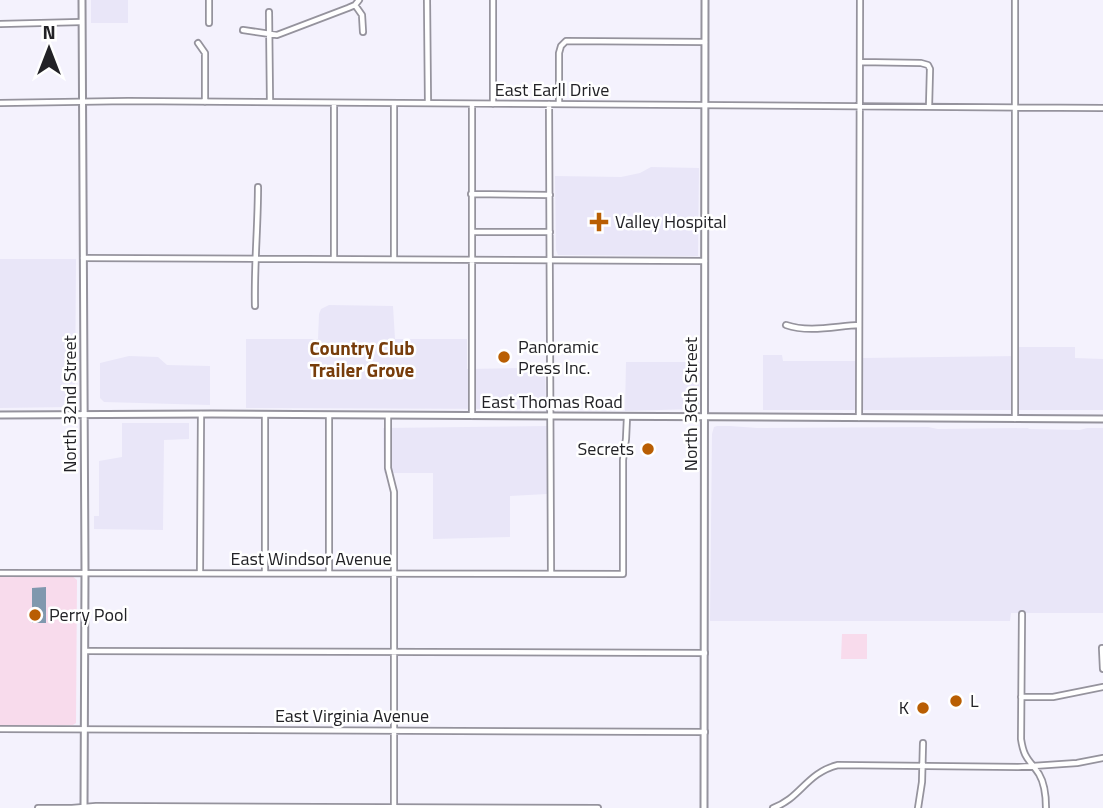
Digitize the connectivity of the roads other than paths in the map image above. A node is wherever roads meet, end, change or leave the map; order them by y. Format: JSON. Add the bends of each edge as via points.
{"nodes":[{"id":1,"x":82,"y":0,"type":"edge"},
{"id":2,"x":208,"y":0,"type":"edge"},
{"id":3,"x":427,"y":0,"type":"edge"},
{"id":4,"x":493,"y":0,"type":"edge"},
{"id":5,"x":705,"y":0,"type":"edge"},
{"id":6,"x":860,"y":0,"type":"edge"},
{"id":7,"x":1015,"y":0,"type":"edge"},
{"id":8,"x":357,"y":2,"type":"edge"},
{"id":9,"x":270,"y":12,"type":"dead end"},
{"id":10,"x":82,"y":22,"type":"junction"},
{"id":11,"x":208,"y":23,"type":"dead end"},
{"id":12,"x":0,"y":24,"type":"edge"},
{"id":13,"x":243,"y":30,"type":"dead end"},
{"id":14,"x":363,"y":32,"type":"dead end"},
{"id":15,"x":270,"y":34,"type":"junction"},
{"id":16,"x":705,"y":42,"type":"junction"},
{"id":17,"x":198,"y":43,"type":"dead end"},
{"id":18,"x":860,"y":62,"type":"junction"},
{"id":19,"x":82,"y":102,"type":"junction"},
{"id":20,"x":205,"y":102,"type":"junction"},
{"id":21,"x":270,"y":102,"type":"junction"},
{"id":22,"x":0,"y":103,"type":"edge"},
{"id":23,"x":334,"y":103,"type":"junction"},
{"id":24,"x":394,"y":103,"type":"junction"},
{"id":25,"x":428,"y":103,"type":"junction"},
{"id":26,"x":472,"y":104,"type":"junction"},
{"id":27,"x":493,"y":104,"type":"junction"},
{"id":28,"x":549,"y":104,"type":"junction"},
{"id":29,"x":559,"y":104,"type":"junction"},
{"id":30,"x":705,"y":105,"type":"junction"},
{"id":31,"x":860,"y":107,"type":"junction"},
{"id":32,"x":929,"y":107,"type":"junction"},
{"id":33,"x":1015,"y":107,"type":"junction"},
{"id":34,"x":1103,"y":108,"type":"edge"},
{"id":35,"x":258,"y":187,"type":"dead end"},
{"id":36,"x":471,"y":194,"type":"junction"},
{"id":37,"x":550,"y":194,"type":"junction"},
{"id":38,"x":472,"y":232,"type":"junction"},
{"id":39,"x":550,"y":232,"type":"junction"},
{"id":40,"x":82,"y":257,"type":"junction"},
{"id":41,"x":255,"y":259,"type":"junction"},
{"id":42,"x":334,"y":259,"type":"junction"},
{"id":43,"x":394,"y":260,"type":"junction"},
{"id":44,"x":472,"y":260,"type":"junction"},
{"id":45,"x":550,"y":260,"type":"junction"},
{"id":46,"x":705,"y":261,"type":"junction"},
{"id":47,"x":255,"y":306,"type":"dead end"},
{"id":48,"x":786,"y":325,"type":"dead end"},
{"id":49,"x":859,"y":325,"type":"junction"},
{"id":50,"x":83,"y":414,"type":"junction"},
{"id":51,"x":201,"y":414,"type":"junction"},
{"id":52,"x":0,"y":415,"type":"edge"},
{"id":53,"x":265,"y":415,"type":"junction"},
{"id":54,"x":329,"y":415,"type":"junction"},
{"id":55,"x":387,"y":416,"type":"junction"},
{"id":56,"x":472,"y":416,"type":"junction"},
{"id":57,"x":551,"y":416,"type":"junction"},
{"id":58,"x":626,"y":417,"type":"junction"},
{"id":59,"x":705,"y":417,"type":"junction"},
{"id":60,"x":859,"y":418,"type":"junction"},
{"id":61,"x":1015,"y":419,"type":"junction"},
{"id":62,"x":1103,"y":419,"type":"edge"},
{"id":63,"x":85,"y":572,"type":"junction"},
{"id":64,"x":0,"y":573,"type":"edge"},
{"id":65,"x":200,"y":573,"type":"junction"},
{"id":66,"x":265,"y":573,"type":"junction"},
{"id":67,"x":328,"y":573,"type":"junction"},
{"id":68,"x":394,"y":574,"type":"junction"},
{"id":69,"x":551,"y":574,"type":"junction"},
{"id":70,"x":1022,"y":614,"type":"dead end"},
{"id":71,"x":1102,"y":648,"type":"edge"},
{"id":72,"x":84,"y":651,"type":"junction"},
{"id":73,"x":394,"y":652,"type":"junction"},
{"id":74,"x":705,"y":653,"type":"junction"},
{"id":75,"x":1103,"y":669,"type":"edge"},
{"id":76,"x":1103,"y":687,"type":"edge"},
{"id":77,"x":1021,"y":697,"type":"junction"},
{"id":78,"x":0,"y":729,"type":"edge"},
{"id":79,"x":84,"y":729,"type":"junction"},
{"id":80,"x":394,"y":730,"type":"junction"},
{"id":81,"x":705,"y":732,"type":"junction"},
{"id":82,"x":923,"y":743,"type":"dead end"},
{"id":83,"x":1103,"y":758,"type":"edge"},
{"id":84,"x":922,"y":766,"type":"junction"},
{"id":85,"x":1032,"y":766,"type":"junction"},
{"id":86,"x":84,"y":807,"type":"edge"},
{"id":87,"x":38,"y":808,"type":"edge"},
{"id":88,"x":394,"y":808,"type":"edge"},
{"id":89,"x":597,"y":808,"type":"edge"},
{"id":90,"x":704,"y":808,"type":"edge"},
{"id":91,"x":773,"y":808,"type":"edge"},
{"id":92,"x":918,"y":808,"type":"edge"},
{"id":93,"x":1046,"y":808,"type":"edge"}],
"edges":[{"from":1,"to":10,"type":"main road","name":"North 32nd Street"},
{"from":2,"to":11,"type":"street"},
{"from":3,"to":25,"type":"street"},
{"from":4,"to":27,"type":"street"},
{"from":5,"to":16,"type":"main road","name":"North 36th Street"},
{"from":6,"to":18,"type":"street"},
{"from":7,"to":33,"type":"street"},
{"from":8,"to":14,"type":"street"},
{"from":8,"to":15,"type":"street"},
{"from":9,"to":15,"type":"street"},
{"from":10,"to":12,"type":"street"},
{"from":10,"to":19,"type":"main road","name":"North 32nd Street"},
{"from":13,"to":15,"type":"street"},
{"from":15,"to":21,"type":"street"},
{"from":16,"to":29,"type":"street","via":[[566,41],[559,53]]},
{"from":16,"to":30,"type":"main road","name":"North 36th Street"},
{"from":17,"to":20,"type":"street","via":[[205,53]]},
{"from":18,"to":31,"type":"street"},
{"from":18,"to":32,"type":"street","via":[[928,65]]},
{"from":19,"to":20,"type":"street","name":"East Earll Drive"},
{"from":19,"to":22,"type":"street","name":"East Earll Drive"},
{"from":19,"to":40,"type":"main road","name":"North 32nd Street"},
{"from":20,"to":21,"type":"street","name":"East Earll Drive"},
{"from":21,"to":23,"type":"street","name":"East Earll Drive"},
{"from":23,"to":24,"type":"street","name":"East Earll Drive"},
{"from":23,"to":42,"type":"street"},
{"from":24,"to":25,"type":"street","name":"East Earll Drive"},
{"from":24,"to":43,"type":"street"},
{"from":25,"to":26,"type":"street","name":"East Earll Drive"},
{"from":26,"to":27,"type":"street","name":"East Earll Drive"},
{"from":26,"to":36,"type":"street"},
{"from":27,"to":28,"type":"street","name":"East Earll Drive"},
{"from":28,"to":29,"type":"street","name":"East Earll Drive"},
{"from":28,"to":37,"type":"street"},
{"from":29,"to":30,"type":"street","name":"East Earll Drive"},
{"from":30,"to":31,"type":"street","name":"East Earll Drive"},
{"from":30,"to":46,"type":"main road","name":"North 36th Street"},
{"from":31,"to":32,"type":"street","name":"East Earll Drive"},
{"from":31,"to":49,"type":"street"},
{"from":32,"to":33,"type":"street","name":"East Earll Drive"},
{"from":33,"to":34,"type":"street","name":"East Earll Drive"},
{"from":33,"to":61,"type":"street"},
{"from":35,"to":41,"type":"street"},
{"from":36,"to":37,"type":"street"},
{"from":36,"to":38,"type":"street"},
{"from":37,"to":39,"type":"street"},
{"from":38,"to":39,"type":"street"},
{"from":38,"to":44,"type":"street"},
{"from":39,"to":45,"type":"street"},
{"from":40,"to":41,"type":"street"},
{"from":40,"to":50,"type":"main road","name":"North 32nd Street"},
{"from":41,"to":42,"type":"street"},
{"from":41,"to":47,"type":"street"},
{"from":42,"to":43,"type":"street"},
{"from":43,"to":44,"type":"street"},
{"from":44,"to":45,"type":"street"},
{"from":44,"to":56,"type":"street"},
{"from":45,"to":46,"type":"street"},
{"from":45,"to":57,"type":"street"},
{"from":46,"to":59,"type":"main road","name":"North 36th Street"},
{"from":48,"to":49,"type":"street"},
{"from":49,"to":60,"type":"street"},
{"from":50,"to":51,"type":"main road","name":"East Thomas Road"},
{"from":50,"to":52,"type":"main road","name":"East Thomas Road"},
{"from":50,"to":63,"type":"main road","name":"North 32nd Street"},
{"from":51,"to":53,"type":"main road","name":"East Thomas Road"},
{"from":51,"to":65,"type":"street"},
{"from":53,"to":54,"type":"main road","name":"East Thomas Road"},
{"from":53,"to":66,"type":"street"},
{"from":54,"to":55,"type":"main road","name":"East Thomas Road"},
{"from":54,"to":67,"type":"street"},
{"from":55,"to":56,"type":"main road","name":"East Thomas Road"},
{"from":55,"to":68,"type":"street","via":[[388,468],[394,492]]},
{"from":56,"to":57,"type":"main road","name":"East Thomas Road"},
{"from":57,"to":58,"type":"main road","name":"East Thomas Road"},
{"from":57,"to":69,"type":"street"},
{"from":58,"to":59,"type":"main road","name":"East Thomas Road"},
{"from":58,"to":69,"type":"street","name":"East Windsor Avenue","via":[[623,574]]},
{"from":59,"to":60,"type":"main road","name":"East Thomas Road"},
{"from":59,"to":74,"type":"main road","name":"North 36th Street"},
{"from":60,"to":61,"type":"main road","name":"East Thomas Road"},
{"from":61,"to":62,"type":"main road","name":"East Thomas Road"},
{"from":63,"to":64,"type":"street","name":"East Windsor Avenue"},
{"from":63,"to":65,"type":"street","name":"East Windsor Avenue"},
{"from":63,"to":72,"type":"main road","name":"North 32nd Street"},
{"from":65,"to":66,"type":"street","name":"East Windsor Avenue"},
{"from":66,"to":67,"type":"street","name":"East Windsor Avenue"},
{"from":67,"to":68,"type":"street","name":"East Windsor Avenue"},
{"from":68,"to":69,"type":"street","name":"East Windsor Avenue"},
{"from":68,"to":73,"type":"street"},
{"from":70,"to":77,"type":"street"},
{"from":71,"to":75,"type":"street"},
{"from":72,"to":73,"type":"street"},
{"from":72,"to":79,"type":"main road","name":"North 32nd Street"},
{"from":73,"to":74,"type":"street"},
{"from":73,"to":80,"type":"street"},
{"from":74,"to":81,"type":"main road","name":"North 36th Street"},
{"from":76,"to":77,"type":"street","via":[[1053,697]]},
{"from":77,"to":85,"type":"street","via":[[1021,739]]},
{"from":78,"to":79,"type":"street","name":"East Virginia Avenue"},
{"from":79,"to":80,"type":"street","name":"East Virginia Avenue"},
{"from":79,"to":86,"type":"main road","name":"North 32nd Street"},
{"from":80,"to":81,"type":"street","name":"East Virginia Avenue"},
{"from":80,"to":88,"type":"street"},
{"from":81,"to":90,"type":"main road","name":"North 36th Street"},
{"from":82,"to":84,"type":"street"},
{"from":83,"to":85,"type":"street"},
{"from":84,"to":85,"type":"street"},
{"from":84,"to":91,"type":"street","via":[[832,767]]},
{"from":84,"to":92,"type":"street"},
{"from":85,"to":93,"type":"street","via":[[1045,790]]},
{"from":86,"to":87,"type":"street"},
{"from":86,"to":88,"type":"street"},
{"from":88,"to":89,"type":"street"}]}
